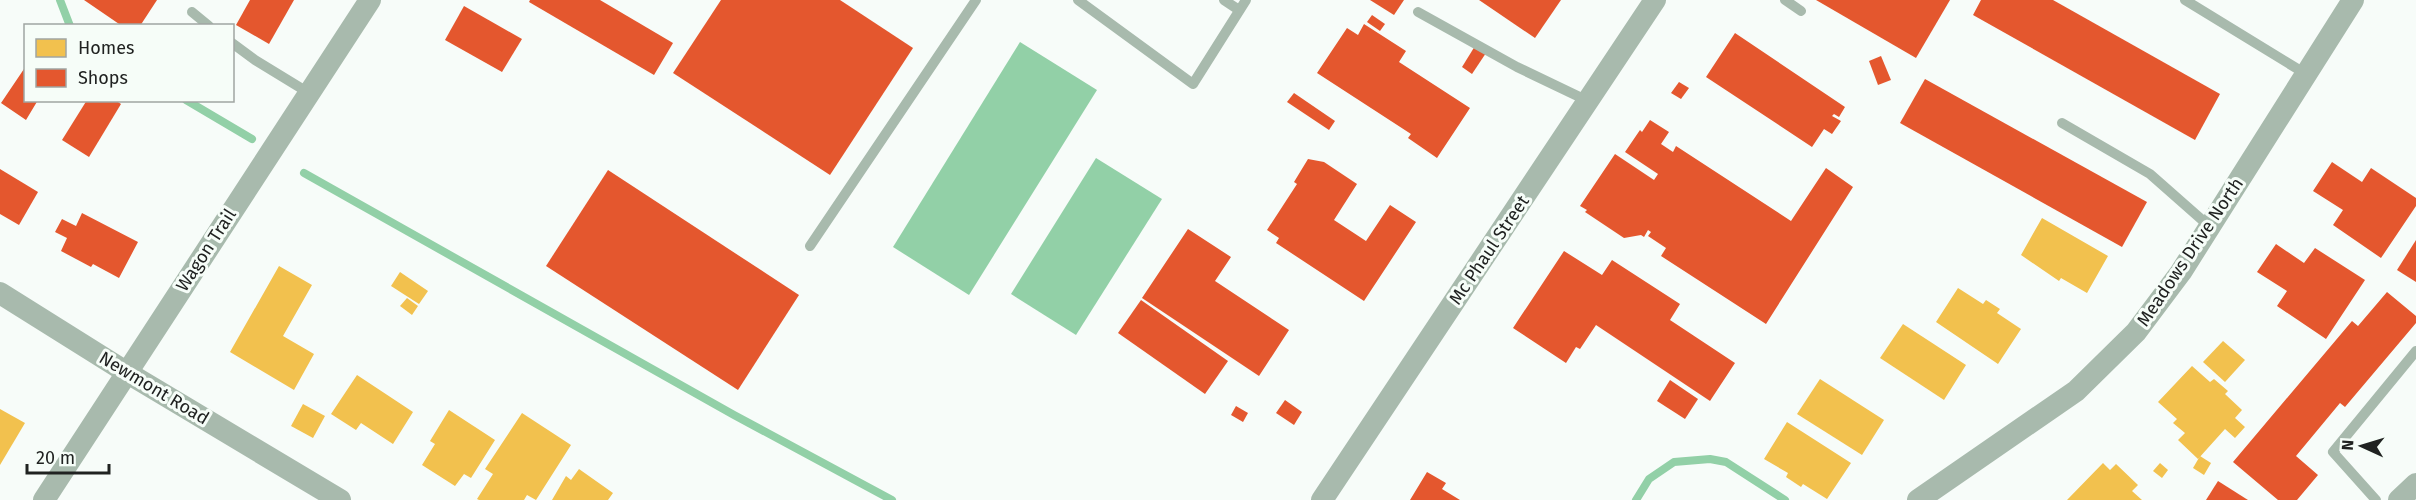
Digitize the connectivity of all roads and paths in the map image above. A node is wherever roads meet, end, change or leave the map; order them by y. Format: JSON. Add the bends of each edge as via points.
{"nodes":[{"id":1,"x":370,"y":0,"type":"edge"},
{"id":2,"x":976,"y":0,"type":"edge"},
{"id":3,"x":1078,"y":0,"type":"edge"},
{"id":4,"x":1224,"y":0,"type":"edge"},
{"id":5,"x":1246,"y":0,"type":"edge"},
{"id":6,"x":1655,"y":0,"type":"edge"},
{"id":7,"x":1785,"y":0,"type":"edge"},
{"id":8,"x":2186,"y":0,"type":"edge"},
{"id":9,"x":2353,"y":0,"type":"edge"},
{"id":10,"x":1239,"y":10,"type":"junction"},
{"id":11,"x":1801,"y":11,"type":"dead end"},
{"id":12,"x":192,"y":12,"type":"dead end"},
{"id":13,"x":1418,"y":12,"type":"dead end"},
{"id":14,"x":207,"y":24,"type":"edge"},
{"id":15,"x":234,"y":44,"type":"edge"},
{"id":16,"x":2306,"y":74,"type":"junction"},
{"id":17,"x":309,"y":93,"type":"junction"},
{"id":18,"x":1588,"y":101,"type":"junction"},
{"id":19,"x":2062,"y":123,"type":"dead end"},
{"id":20,"x":2209,"y":226,"type":"junction"},
{"id":21,"x":810,"y":246,"type":"dead end"},
{"id":22,"x":0,"y":293,"type":"edge"},
{"id":23,"x":2416,"y":351,"type":"edge"},
{"id":24,"x":126,"y":372,"type":"junction"},
{"id":25,"x":2416,"y":484,"type":"edge"},
{"id":26,"x":44,"y":500,"type":"edge"},
{"id":27,"x":340,"y":500,"type":"edge"},
{"id":28,"x":1322,"y":500,"type":"edge"},
{"id":29,"x":1918,"y":500,"type":"edge"},
{"id":30,"x":2376,"y":500,"type":"edge"},
{"id":31,"x":2399,"y":500,"type":"edge"}],
"edges":[{"from":1,"to":17,"type":"street","name":"Wagon Trail"},
{"from":2,"to":21,"type":"lane"},
{"from":3,"to":10,"type":"lane","via":[[1193,84]]},
{"from":4,"to":10,"type":"lane"},
{"from":5,"to":10,"type":"lane"},
{"from":6,"to":18,"type":"street","name":"Mc Phaul Street"},
{"from":7,"to":11,"type":"lane"},
{"from":8,"to":16,"type":"lane"},
{"from":9,"to":16,"type":"street","name":"Meadows Drive North"},
{"from":12,"to":14,"type":"lane"},
{"from":13,"to":18,"type":"lane"},
{"from":15,"to":17,"type":"lane"},
{"from":16,"to":20,"type":"street","name":"Meadows Drive North"},
{"from":17,"to":24,"type":"street","name":"Wagon Trail"},
{"from":18,"to":28,"type":"street","name":"Mc Phaul Street"},
{"from":19,"to":20,"type":"lane","via":[[2150,174]]},
{"from":20,"to":29,"type":"street","name":"Meadows Drive North","via":[[2181,272],[2136,332],[2076,391]]},
{"from":22,"to":24,"type":"street","name":"Newmont Road"},
{"from":23,"to":30,"type":"lane","via":[[2332,452]]},
{"from":24,"to":26,"type":"street","name":"Wagon Trail"},
{"from":24,"to":27,"type":"street","name":"Newmont Road"},
{"from":25,"to":31,"type":"street"}]}
